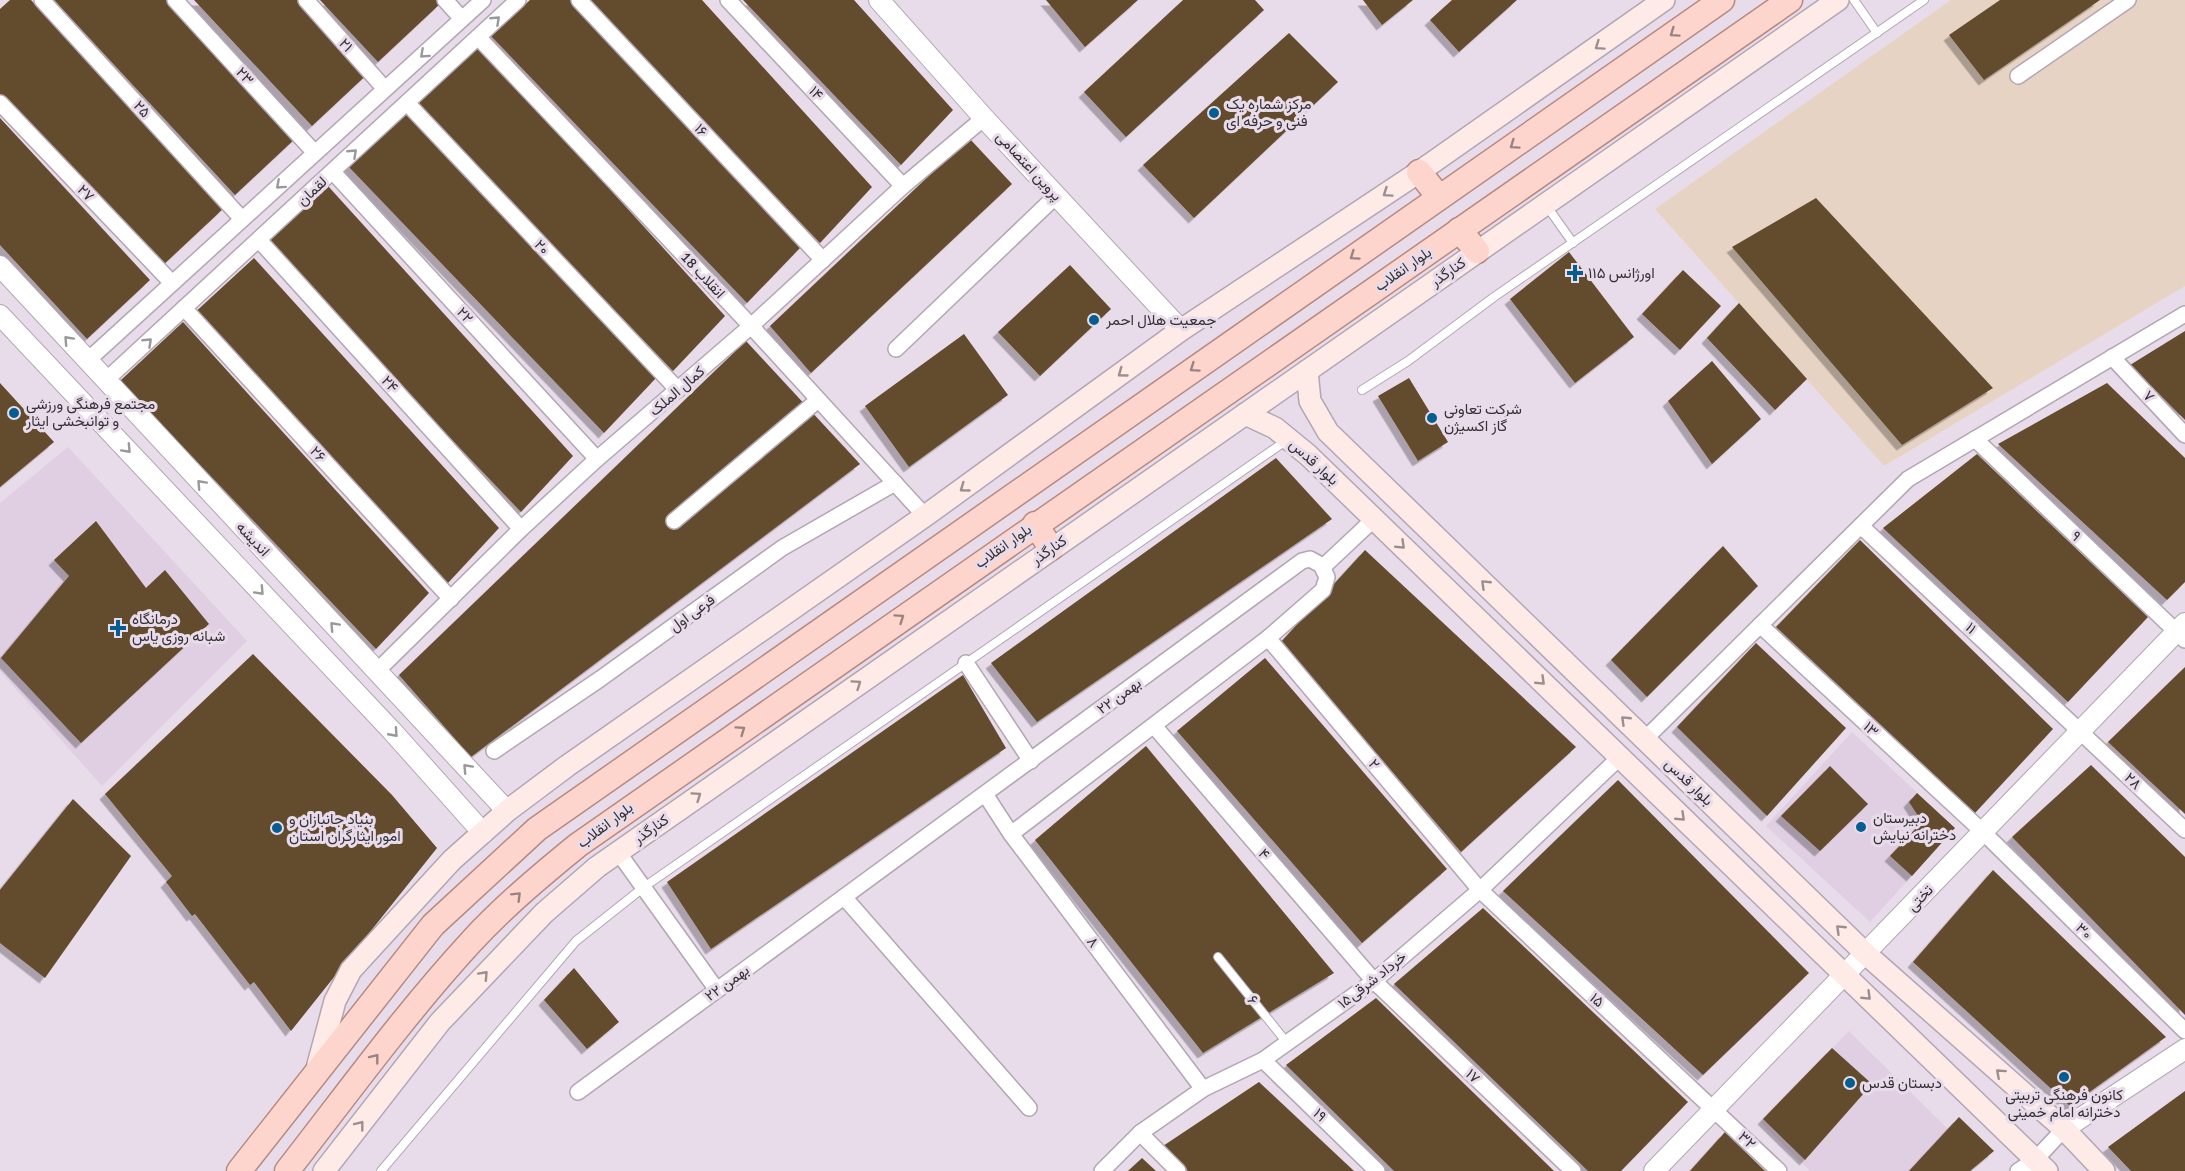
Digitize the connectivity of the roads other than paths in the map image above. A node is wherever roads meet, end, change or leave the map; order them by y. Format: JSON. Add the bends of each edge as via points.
{"nodes":[{"id":1,"x":42,"y":0,"type":"edge"},
{"id":2,"x":175,"y":0,"type":"edge"},
{"id":3,"x":306,"y":0,"type":"edge"},
{"id":4,"x":445,"y":0,"type":"edge"},
{"id":5,"x":483,"y":0,"type":"edge"},
{"id":6,"x":518,"y":0,"type":"edge"},
{"id":7,"x":579,"y":0,"type":"edge"},
{"id":8,"x":728,"y":0,"type":"edge"},
{"id":9,"x":879,"y":0,"type":"edge"},
{"id":10,"x":1664,"y":0,"type":"edge"},
{"id":11,"x":1722,"y":0,"type":"edge"},
{"id":12,"x":1790,"y":0,"type":"edge"},
{"id":13,"x":1838,"y":0,"type":"edge"},
{"id":14,"x":1854,"y":0,"type":"edge"},
{"id":15,"x":1924,"y":0,"type":"edge"},
{"id":16,"x":2128,"y":0,"type":"edge"},
{"id":17,"x":462,"y":19,"type":"junction"},
{"id":18,"x":1877,"y":33,"type":"junction"},
{"id":19,"x":478,"y":37,"type":"junction"},
{"id":20,"x":2018,"y":76,"type":"dead end"},
{"id":21,"x":385,"y":89,"type":"junction"},
{"id":22,"x":0,"y":103,"type":"edge"},
{"id":23,"x":407,"y":103,"type":"junction"},
{"id":24,"x":984,"y":118,"type":"junction"},
{"id":25,"x":315,"y":153,"type":"junction"},
{"id":26,"x":333,"y":172,"type":"junction"},
{"id":27,"x":1419,"y":172,"type":"junction"},
{"id":28,"x":903,"y":186,"type":"junction"},
{"id":29,"x":1057,"y":195,"type":"junction"},
{"id":30,"x":1439,"y":197,"type":"junction"},
{"id":31,"x":1545,"y":204,"type":"junction"},
{"id":32,"x":242,"y":219,"type":"junction"},
{"id":33,"x":1459,"y":230,"type":"junction"},
{"id":34,"x":259,"y":240,"type":"junction"},
{"id":35,"x":1573,"y":243,"type":"junction"},
{"id":36,"x":1477,"y":251,"type":"junction"},
{"id":37,"x":823,"y":260,"type":"junction"},
{"id":38,"x":0,"y":266,"type":"edge"},
{"id":39,"x":172,"y":283,"type":"junction"},
{"id":40,"x":184,"y":309,"type":"junction"},
{"id":41,"x":2185,"y":314,"type":"edge"},
{"id":42,"x":0,"y":315,"type":"edge"},
{"id":43,"x":752,"y":326,"type":"junction"},
{"id":44,"x":1181,"y":330,"type":"junction"},
{"id":45,"x":896,"y":349,"type":"dead end"},
{"id":46,"x":2112,"y":357,"type":"junction"},
{"id":47,"x":87,"y":360,"type":"junction"},
{"id":48,"x":1307,"y":371,"type":"junction"},
{"id":49,"x":105,"y":381,"type":"junction"},
{"id":50,"x":678,"y":390,"type":"junction"},
{"id":51,"x":1362,"y":390,"type":"dead end"},
{"id":52,"x":818,"y":400,"type":"junction"},
{"id":53,"x":1245,"y":414,"type":"junction"},
{"id":54,"x":2185,"y":435,"type":"edge"},
{"id":55,"x":1289,"y":439,"type":"junction"},
{"id":56,"x":1975,"y":439,"type":"junction"},
{"id":57,"x":597,"y":459,"type":"junction"},
{"id":58,"x":895,"y":483,"type":"junction"},
{"id":59,"x":1396,"y":498,"type":"junction"},
{"id":60,"x":926,"y":516,"type":"junction"},
{"id":61,"x":1374,"y":519,"type":"junction"},
{"id":62,"x":674,"y":521,"type":"dead end"},
{"id":63,"x":1035,"y":524,"type":"junction"},
{"id":64,"x":1861,"y":526,"type":"junction"},
{"id":65,"x":521,"y":529,"type":"junction"},
{"id":66,"x":244,"y":530,"type":"junction"},
{"id":67,"x":1051,"y":548,"type":"junction"},
{"id":68,"x":223,"y":551,"type":"junction"},
{"id":69,"x":1323,"y":567,"type":"junction"},
{"id":70,"x":451,"y":599,"type":"junction"},
{"id":71,"x":1760,"y":625,"type":"junction"},
{"id":72,"x":2182,"y":632,"type":"edge"},
{"id":73,"x":1268,"y":638,"type":"junction"},
{"id":74,"x":966,"y":663,"type":"junction"},
{"id":75,"x":764,"y":668,"type":"junction"},
{"id":76,"x":377,"y":671,"type":"junction"},
{"id":77,"x":785,"y":699,"type":"junction"},
{"id":78,"x":1155,"y":727,"type":"junction"},
{"id":79,"x":2080,"y":731,"type":"junction"},
{"id":80,"x":1644,"y":739,"type":"junction"},
{"id":81,"x":494,"y":751,"type":"dead end"},
{"id":82,"x":1620,"y":757,"type":"junction"},
{"id":83,"x":1031,"y":761,"type":"junction"},
{"id":84,"x":489,"y":792,"type":"junction"},
{"id":85,"x":985,"y":794,"type":"junction"},
{"id":86,"x":507,"y":811,"type":"junction"},
{"id":87,"x":466,"y":814,"type":"junction"},
{"id":88,"x":2185,"y":830,"type":"edge"},
{"id":89,"x":1983,"y":832,"type":"junction"},
{"id":90,"x":483,"y":833,"type":"junction"},
{"id":91,"x":1011,"y":834,"type":"junction"},
{"id":92,"x":618,"y":852,"type":"junction"},
{"id":93,"x":644,"y":887,"type":"junction"},
{"id":94,"x":1480,"y":890,"type":"junction"},
{"id":95,"x":844,"y":897,"type":"junction"},
{"id":96,"x":1866,"y":954,"type":"junction"},
{"id":97,"x":1218,"y":957,"type":"dead end"},
{"id":98,"x":1845,"y":975,"type":"junction"},
{"id":99,"x":1374,"y":981,"type":"junction"},
{"id":100,"x":717,"y":990,"type":"junction"},
{"id":101,"x":2185,"y":1031,"type":"edge"},
{"id":102,"x":1287,"y":1044,"type":"junction"},
{"id":103,"x":2185,"y":1049,"type":"edge"},
{"id":104,"x":1263,"y":1060,"type":"junction"},
{"id":105,"x":316,"y":1072,"type":"junction"},
{"id":106,"x":1203,"y":1089,"type":"junction"},
{"id":107,"x":578,"y":1092,"type":"dead end"},
{"id":108,"x":1029,"y":1108,"type":"dead end"},
{"id":109,"x":1715,"y":1109,"type":"junction"},
{"id":110,"x":2064,"y":1129,"type":"junction"},
{"id":111,"x":1140,"y":1134,"type":"junction"},
{"id":112,"x":2034,"y":1167,"type":"edge"},
{"id":113,"x":239,"y":1171,"type":"edge"},
{"id":114,"x":288,"y":1171,"type":"edge"},
{"id":115,"x":324,"y":1171,"type":"edge"},
{"id":116,"x":381,"y":1171,"type":"edge"},
{"id":117,"x":1102,"y":1171,"type":"edge"},
{"id":118,"x":1178,"y":1171,"type":"edge"},
{"id":119,"x":1377,"y":1171,"type":"edge"},
{"id":120,"x":1573,"y":1171,"type":"edge"},
{"id":121,"x":1654,"y":1171,"type":"edge"},
{"id":122,"x":1779,"y":1171,"type":"edge"},
{"id":123,"x":2104,"y":1171,"type":"edge"}],
"edges":[{"from":1,"to":32,"type":"street","name":"۲۵"},
{"from":2,"to":25,"type":"street","name":"۲۳"},
{"from":3,"to":21,"type":"street","name":"۲۱"},
{"from":4,"to":17,"type":"street"},
{"from":5,"to":17,"type":"street","name":"لقمان"},
{"from":19,"to":6,"type":"street","name":"لقمان","one_way":true},
{"from":7,"to":37,"type":"street","name":"۱۶"},
{"from":8,"to":28,"type":"street","name":"۱۴"},
{"from":9,"to":24,"type":"street","name":"پروین اعتصامی"},
{"from":10,"to":27,"type":"main road","one_way":true},
{"from":11,"to":30,"type":"main road","one_way":true},
{"from":12,"to":33,"type":"main road","name":"بلوار انقلاب"},
{"from":13,"to":31,"type":"main road","name":"کنارگذر"},
{"from":14,"to":18,"type":"lane"},
{"from":15,"to":18,"type":"lane"},
{"from":16,"to":20,"type":"street"},
{"from":17,"to":21,"type":"street","name":"لقمان","one_way":true},
{"from":18,"to":35,"type":"lane"},
{"from":19,"to":23,"type":"street","name":"لقمان"},
{"from":19,"to":43,"type":"street","name":"انقلاب 18"},
{"from":21,"to":25,"type":"street","name":"لقمان"},
{"from":22,"to":39,"type":"street","name":"۲۷"},
{"from":26,"to":23,"type":"street","name":"لقمان","one_way":true},
{"from":23,"to":50,"type":"street","name":"۲۰"},
{"from":24,"to":28,"type":"street","name":"کمال الملک"},
{"from":24,"to":29,"type":"street","name":"پروین اعتصامی"},
{"from":25,"to":32,"type":"street","name":"لقمان","one_way":true},
{"from":26,"to":34,"type":"street","name":"لقمان"},
{"from":26,"to":57,"type":"street","name":"۲۲"},
{"from":27,"to":30,"type":"main road"},
{"from":27,"to":44,"type":"main road","one_way":true},
{"from":28,"to":37,"type":"street","name":"کمال الملک"},
{"from":29,"to":44,"type":"street","name":"پروین اعتصامی"},
{"from":29,"to":45,"type":"street"},
{"from":30,"to":75,"type":"main road","one_way":true},
{"from":31,"to":35,"type":"lane"},
{"from":31,"to":36,"type":"main road","name":"کنارگذر"},
{"from":32,"to":39,"type":"street","name":"لقمان"},
{"from":33,"to":36,"type":"main road"},
{"from":33,"to":63,"type":"main road","name":"بلوار انقلاب"},
{"from":34,"to":40,"type":"street","name":"لقمان"},
{"from":34,"to":65,"type":"street","name":"۲۴"},
{"from":35,"to":51,"type":"lane"},
{"from":36,"to":48,"type":"main road","name":"کنارگذر"},
{"from":37,"to":43,"type":"street","name":"کمال الملک"},
{"from":47,"to":38,"type":"street","name":"اندیشه","one_way":true},
{"from":39,"to":47,"type":"street","name":"لقمان"},
{"from":49,"to":40,"type":"street","name":"لقمان","one_way":true},
{"from":40,"to":70,"type":"street","name":"۲۶"},
{"from":41,"to":46,"type":"street"},
{"from":42,"to":68,"type":"street","name":"اندیشه","one_way":true},
{"from":43,"to":50,"type":"street","name":"کمال الملک"},
{"from":43,"to":52,"type":"street","name":"انقلاب 18"},
{"from":44,"to":60,"type":"main road","one_way":true},
{"from":46,"to":54,"type":"street","name":"۷"},
{"from":46,"to":56,"type":"street"},
{"from":47,"to":49,"type":"street","name":"اندیشه"},
{"from":48,"to":53,"type":"main road","name":"کنارگذر"},
{"from":48,"to":59,"type":"main road","name":"بلوار قدس","via":[[1310,401],[1328,432]]},
{"from":66,"to":49,"type":"street","name":"اندیشه","one_way":true},
{"from":50,"to":57,"type":"street","name":"کمال الملک"},
{"from":52,"to":58,"type":"street","name":"انقلاب 18"},
{"from":52,"to":62,"type":"street"},
{"from":53,"to":55,"type":"main road","name":"بلوار قدس"},
{"from":53,"to":67,"type":"main road","name":"کنارگذر"},
{"from":55,"to":61,"type":"main road","name":"بلوار قدس"},
{"from":55,"to":74,"type":"lane"},
{"from":56,"to":64,"type":"street","via":[[1908,479]]},
{"from":56,"to":72,"type":"street","name":"۹"},
{"from":57,"to":65,"type":"street","name":"کمال الملک"},
{"from":58,"to":60,"type":"street","name":"انقلاب 18"},
{"from":58,"to":81,"type":"street","name":"فرعی اول","via":[[782,548]]},
{"from":59,"to":61,"type":"main road"},
{"from":80,"to":59,"type":"main road","name":"بلوار قدس","one_way":true},
{"from":60,"to":86,"type":"main road"},
{"from":61,"to":69,"type":"street"},
{"from":61,"to":82,"type":"main road","name":"بلوار قدس","one_way":true},
{"from":63,"to":67,"type":"main road"},
{"from":77,"to":63,"type":"main road","name":"بلوار انقلاب","one_way":true},
{"from":64,"to":71,"type":"street"},
{"from":64,"to":79,"type":"street","name":"۱۱"},
{"from":65,"to":70,"type":"street","name":"کمال الملک"},
{"from":66,"to":68,"type":"street"},
{"from":76,"to":66,"type":"street","name":"اندیشه","one_way":true},
{"from":92,"to":67,"type":"main road","name":"کنارگذر","one_way":true},
{"from":68,"to":87,"type":"street","name":"اندیشه","one_way":true},
{"from":69,"to":73,"type":"street","via":[[1327,577],[1323,590]]},
{"from":69,"to":83,"type":"street","name":"۲۲ بهمن","via":[[1310,559],[1302,561]]},
{"from":70,"to":76,"type":"street","name":"کمال الملک"},
{"from":71,"to":80,"type":"street"},
{"from":71,"to":89,"type":"street","name":"۱۳"},
{"from":72,"to":79,"type":"street","name":"تختی"},
{"from":73,"to":78,"type":"street"},
{"from":73,"to":94,"type":"street","name":"۲"},
{"from":74,"to":83,"type":"street"},
{"from":74,"to":93,"type":"lane"},
{"from":75,"to":77,"type":"main road"},
{"from":75,"to":105,"type":"main road","via":[[553,817],[483,876],[434,925]]},
{"from":84,"to":76,"type":"street","name":"اندیشه","one_way":true},
{"from":114,"to":77,"type":"main road","name":"بلوار انقلاب","one_way":true,"via":[[413,1010],[523,890],[624,811]]},
{"from":78,"to":91,"type":"street"},
{"from":78,"to":99,"type":"street","name":"۴"},
{"from":79,"to":88,"type":"street","name":"۲۸"},
{"from":79,"to":89,"type":"street","name":"تختی"},
{"from":96,"to":80,"type":"main road","name":"بلوار قدس","one_way":true},
{"from":82,"to":94,"type":"street","name":"۱۵خرداد شرقی"},
{"from":82,"to":98,"type":"main road","name":"بلوار قدس","one_way":true},
{"from":83,"to":85,"type":"street","name":"۲۲ بهمن"},
{"from":84,"to":86,"type":"street","name":"اندیشه"},
{"from":84,"to":87,"type":"street","via":[[482,810]]},
{"from":85,"to":91,"type":"street","name":"۸"},
{"from":85,"to":95,"type":"street","name":"۲۲ بهمن"},
{"from":86,"to":90,"type":"main road"},
{"from":87,"to":90,"type":"street","name":"اندیشه"},
{"from":89,"to":96,"type":"street","name":"تختی"},
{"from":89,"to":101,"type":"street","name":"۳۰"},
{"from":90,"to":105,"type":"main road","via":[[445,868],[351,970],[335,1001]]},
{"from":91,"to":106,"type":"street","name":"۸"},
{"from":92,"to":93,"type":"street"},
{"from":115,"to":92,"type":"main road","name":"کنارگذر","one_way":true,"via":[[440,1022],[544,913]]},
{"from":93,"to":100,"type":"street"},
{"from":93,"to":116,"type":"lane","via":[[576,941]]},
{"from":94,"to":99,"type":"street","name":"۱۵خرداد شرقی"},
{"from":94,"to":109,"type":"street","name":"۱۵"},
{"from":95,"to":100,"type":"street","name":"۲۲ بهمن"},
{"from":95,"to":108,"type":"street"},
{"from":96,"to":98,"type":"street","name":"تختی"},
{"from":110,"to":96,"type":"main road","name":"بلوار قدس","one_way":true},
{"from":97,"to":102,"type":"lane","name":"۶"},
{"from":98,"to":109,"type":"street","name":"تختی"},
{"from":98,"to":112,"type":"main road","name":"بلوار قدس","one_way":true},
{"from":99,"to":102,"type":"street","name":"۱۵خرداد شرقی"},
{"from":99,"to":120,"type":"street","name":"۱۷"},
{"from":100,"to":107,"type":"street","name":"۲۲ بهمن"},
{"from":102,"to":104,"type":"street","name":"۱۵خرداد شرقی"},
{"from":103,"to":110,"type":"street"},
{"from":104,"to":106,"type":"street","name":"۱۵خرداد شرقی"},
{"from":104,"to":119,"type":"street","name":"۱۹"},
{"from":105,"to":113,"type":"main road"},
{"from":106,"to":111,"type":"street","name":"۱۵خرداد شرقی"},
{"from":109,"to":121,"type":"street","name":"تختی"},
{"from":109,"to":122,"type":"street","name":"۳۲"},
{"from":110,"to":112,"type":"street"},
{"from":110,"to":123,"type":"main road","name":"بلوار قدس"},
{"from":111,"to":117,"type":"street","name":"۱۵خرداد شرقی"},
{"from":111,"to":118,"type":"street"}]}
